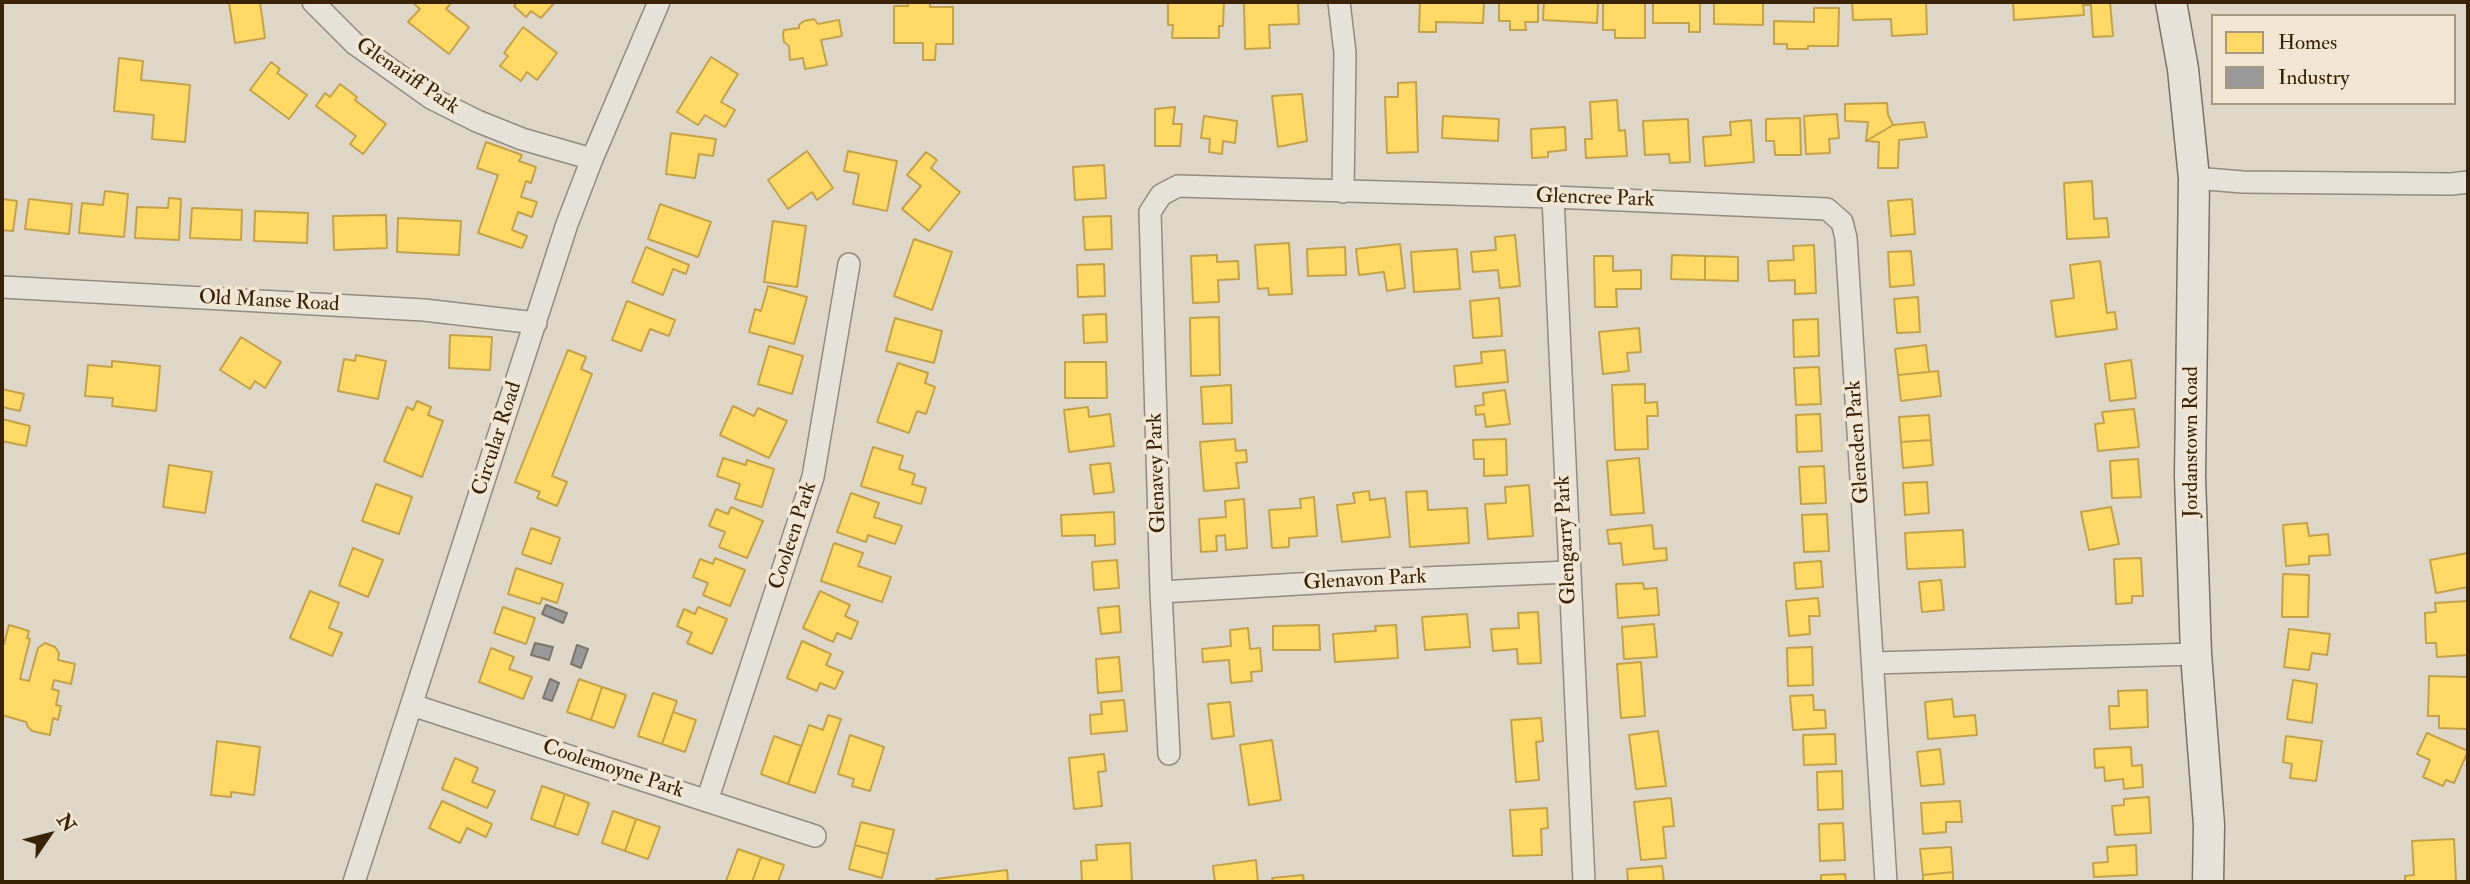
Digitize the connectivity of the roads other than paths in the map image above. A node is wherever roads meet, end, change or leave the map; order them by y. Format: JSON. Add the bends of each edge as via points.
{"nodes":[{"id":1,"x":313,"y":2,"type":"edge"},
{"id":2,"x":659,"y":2,"type":"edge"},
{"id":3,"x":1339,"y":2,"type":"edge"},
{"id":4,"x":2171,"y":2,"type":"edge"},
{"id":5,"x":592,"y":159,"type":"junction"},
{"id":6,"x":2194,"y":178,"type":"junction"},
{"id":7,"x":2468,"y":182,"type":"edge"},
{"id":8,"x":1343,"y":192,"type":"junction"},
{"id":9,"x":1161,"y":195,"type":"joint"},
{"id":10,"x":1553,"y":197,"type":"junction"},
{"id":11,"x":1842,"y":222,"type":"joint"},
{"id":12,"x":849,"y":264,"type":"dead end"},
{"id":13,"x":2,"y":287,"type":"edge"},
{"id":14,"x":536,"y":323,"type":"junction"},
{"id":15,"x":1569,"y":572,"type":"junction"},
{"id":16,"x":1161,"y":592,"type":"junction"},
{"id":17,"x":2196,"y":654,"type":"junction"},
{"id":18,"x":1873,"y":663,"type":"junction"},
{"id":19,"x":412,"y":705,"type":"junction"},
{"id":20,"x":1169,"y":754,"type":"dead end"},
{"id":21,"x":707,"y":801,"type":"junction"},
{"id":22,"x":815,"y":836,"type":"dead end"},
{"id":23,"x":354,"y":882,"type":"edge"},
{"id":24,"x":1584,"y":882,"type":"edge"},
{"id":25,"x":1886,"y":882,"type":"edge"},
{"id":26,"x":2208,"y":882,"type":"edge"}],
"edges":[{"from":1,"to":5,"type":"street","name":"Glenariff Park","via":[[355,44],[431,98],[511,135]]},
{"from":2,"to":5,"type":"street","name":"Circular Road"},
{"from":3,"to":8,"type":"street","via":[[1345,53]]},
{"from":4,"to":6,"type":"street","name":"Jordanstown Road"},
{"from":5,"to":14,"type":"street","name":"Circular Road"},
{"from":6,"to":7,"type":"street"},
{"from":6,"to":17,"type":"street","name":"Jordanstown Road","via":[[2190,477]]},
{"from":8,"to":9,"type":"street","name":"Glencree Park","via":[[1178,186]]},
{"from":8,"to":10,"type":"street","name":"Glencree Park"},
{"from":9,"to":16,"type":"street","name":"Glenavey Park","via":[[1150,212]]},
{"from":10,"to":11,"type":"street","name":"Glencree Park","via":[[1827,209]]},
{"from":10,"to":15,"type":"street","name":"Glengarry Park"},
{"from":11,"to":18,"type":"street","name":"Gleneden Park"},
{"from":12,"to":21,"type":"street","name":"Cooleen Park","via":[[814,477]]},
{"from":13,"to":14,"type":"street","name":"Old Manse Road","via":[[424,310]]},
{"from":14,"to":19,"type":"street","name":"Circular Road"},
{"from":15,"to":16,"type":"street","name":"Glenavon Park"},
{"from":15,"to":24,"type":"street","name":"Glengarry Park"},
{"from":16,"to":20,"type":"street","name":"Glenavey Park"},
{"from":17,"to":18,"type":"street"},
{"from":17,"to":26,"type":"street","name":"Jordanstown Road","via":[[2209,825]]},
{"from":18,"to":25,"type":"street","name":"Gleneden Park"},
{"from":19,"to":21,"type":"street","name":"Coolemoyne Park"},
{"from":19,"to":23,"type":"street","name":"Circular Road"},
{"from":21,"to":22,"type":"street","name":"Coolemoyne Park"}]}
